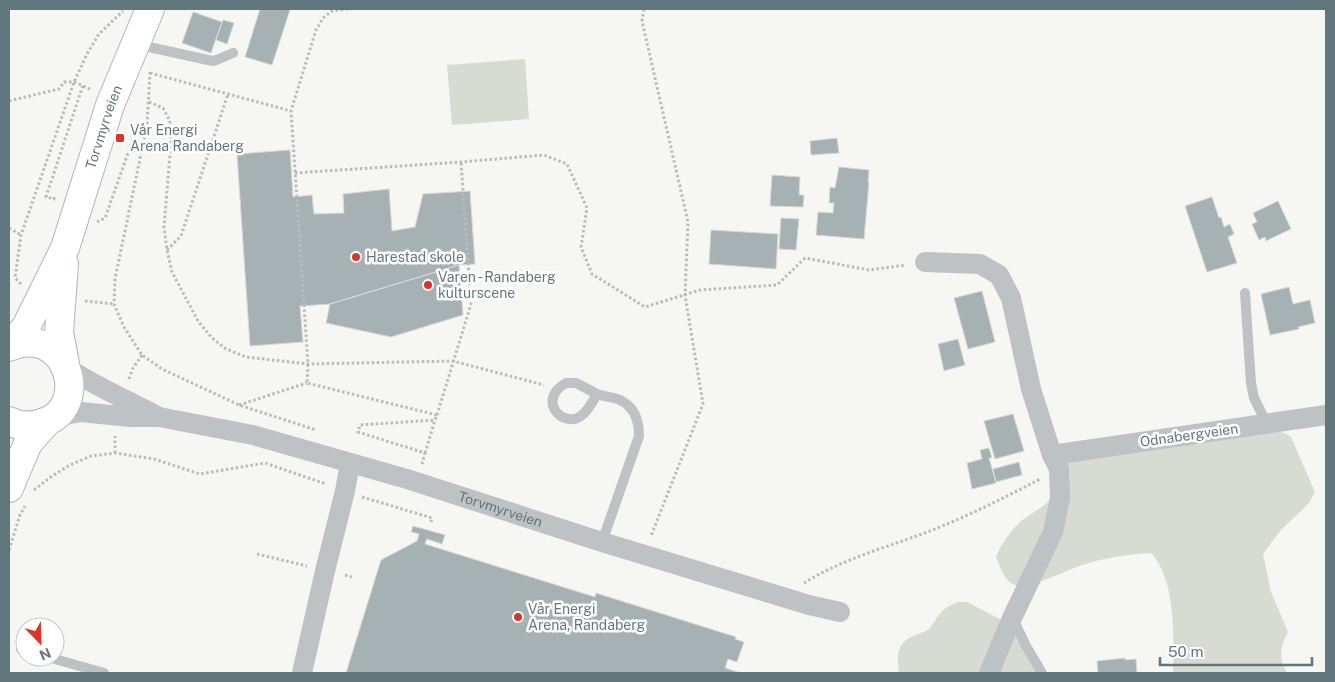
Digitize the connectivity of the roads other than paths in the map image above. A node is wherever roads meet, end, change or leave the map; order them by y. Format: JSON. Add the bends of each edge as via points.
{"nodes":[{"id":1,"x":150,"y":9,"type":"edge"},
{"id":2,"x":142,"y":44,"type":"junction"},
{"id":3,"x":233,"y":53,"type":"dead end"},
{"id":4,"x":65,"y":248,"type":"junction"},
{"id":5,"x":926,"y":262,"type":"road end"},
{"id":6,"x":1245,"y":293,"type":"dead end"},
{"id":7,"x":10,"y":347,"type":"edge"},
{"id":8,"x":66,"y":366,"type":"junction"},
{"id":9,"x":597,"y":394,"type":"junction"},
{"id":10,"x":1326,"y":416,"type":"edge"},
{"id":11,"x":159,"y":417,"type":"junction"},
{"id":12,"x":50,"y":420,"type":"junction"},
{"id":13,"x":9,"y":421,"type":"edge"},
{"id":14,"x":1267,"y":424,"type":"junction"},
{"id":15,"x":1055,"y":462,"type":"junction"},
{"id":16,"x":350,"y":463,"type":"junction"},
{"id":17,"x":24,"y":493,"type":"edge"},
{"id":18,"x":602,"y":542,"type":"junction"},
{"id":19,"x":840,"y":612,"type":"dead end"},
{"id":20,"x":1012,"y":618,"type":"junction"},
{"id":21,"x":65,"y":662,"type":"edge"},
{"id":22,"x":104,"y":673,"type":"edge"},
{"id":23,"x":302,"y":673,"type":"edge"},
{"id":24,"x":989,"y":673,"type":"edge"},
{"id":25,"x":1042,"y":673,"type":"edge"}],
"edges":[{"from":1,"to":2,"type":"main road","name":"Torvmyrveien"},
{"from":2,"to":3,"type":"lane","via":[[214,61]]},
{"from":2,"to":4,"type":"main road","name":"Torvmyrveien","via":[[110,105]]},
{"from":4,"to":7,"type":"main road","name":"Torvmyrveien","via":[[26,327]]},
{"from":4,"to":8,"type":"main road","name":"Torvmyrveien","via":[[59,332]]},
{"from":5,"to":15,"type":"street","via":[[980,264],[999,275],[1011,298],[1031,389]]},
{"from":6,"to":14,"type":"lane","via":[[1251,383],[1254,398]]},
{"from":7,"to":8,"type":"main road","via":[[22,342],[47,347]]},
{"from":8,"to":11,"type":"street","via":[[90,383]]},
{"from":8,"to":12,"type":"main road","name":"Torvmyrveien","via":[[69,395]]},
{"from":9,"to":9,"type":"lane","via":[[580,417],[560,416],[554,408],[552,398],[557,388],[566,383]]},
{"from":9,"to":18,"type":"lane","via":[[629,406],[639,424],[639,436]]},
{"from":10,"to":14,"type":"street","name":"Odnabergveien"},
{"from":11,"to":12,"type":"street","via":[[81,412]]},
{"from":11,"to":16,"type":"street","name":"Torvmyrveien","via":[[253,435]]},
{"from":12,"to":13,"type":"main road","via":[[32,426]]},
{"from":12,"to":17,"type":"main road","via":[[28,443]]},
{"from":14,"to":15,"type":"street","name":"Odnabergveien"},
{"from":15,"to":20,"type":"street","via":[[1060,498],[1054,532]]},
{"from":16,"to":18,"type":"street","name":"Torvmyrveien"},
{"from":16,"to":23,"type":"street"},
{"from":18,"to":19,"type":"street","name":"Torvmyrveien"},
{"from":20,"to":24,"type":"street"},
{"from":20,"to":25,"type":"lane"},
{"from":21,"to":22,"type":"lane"}]}
